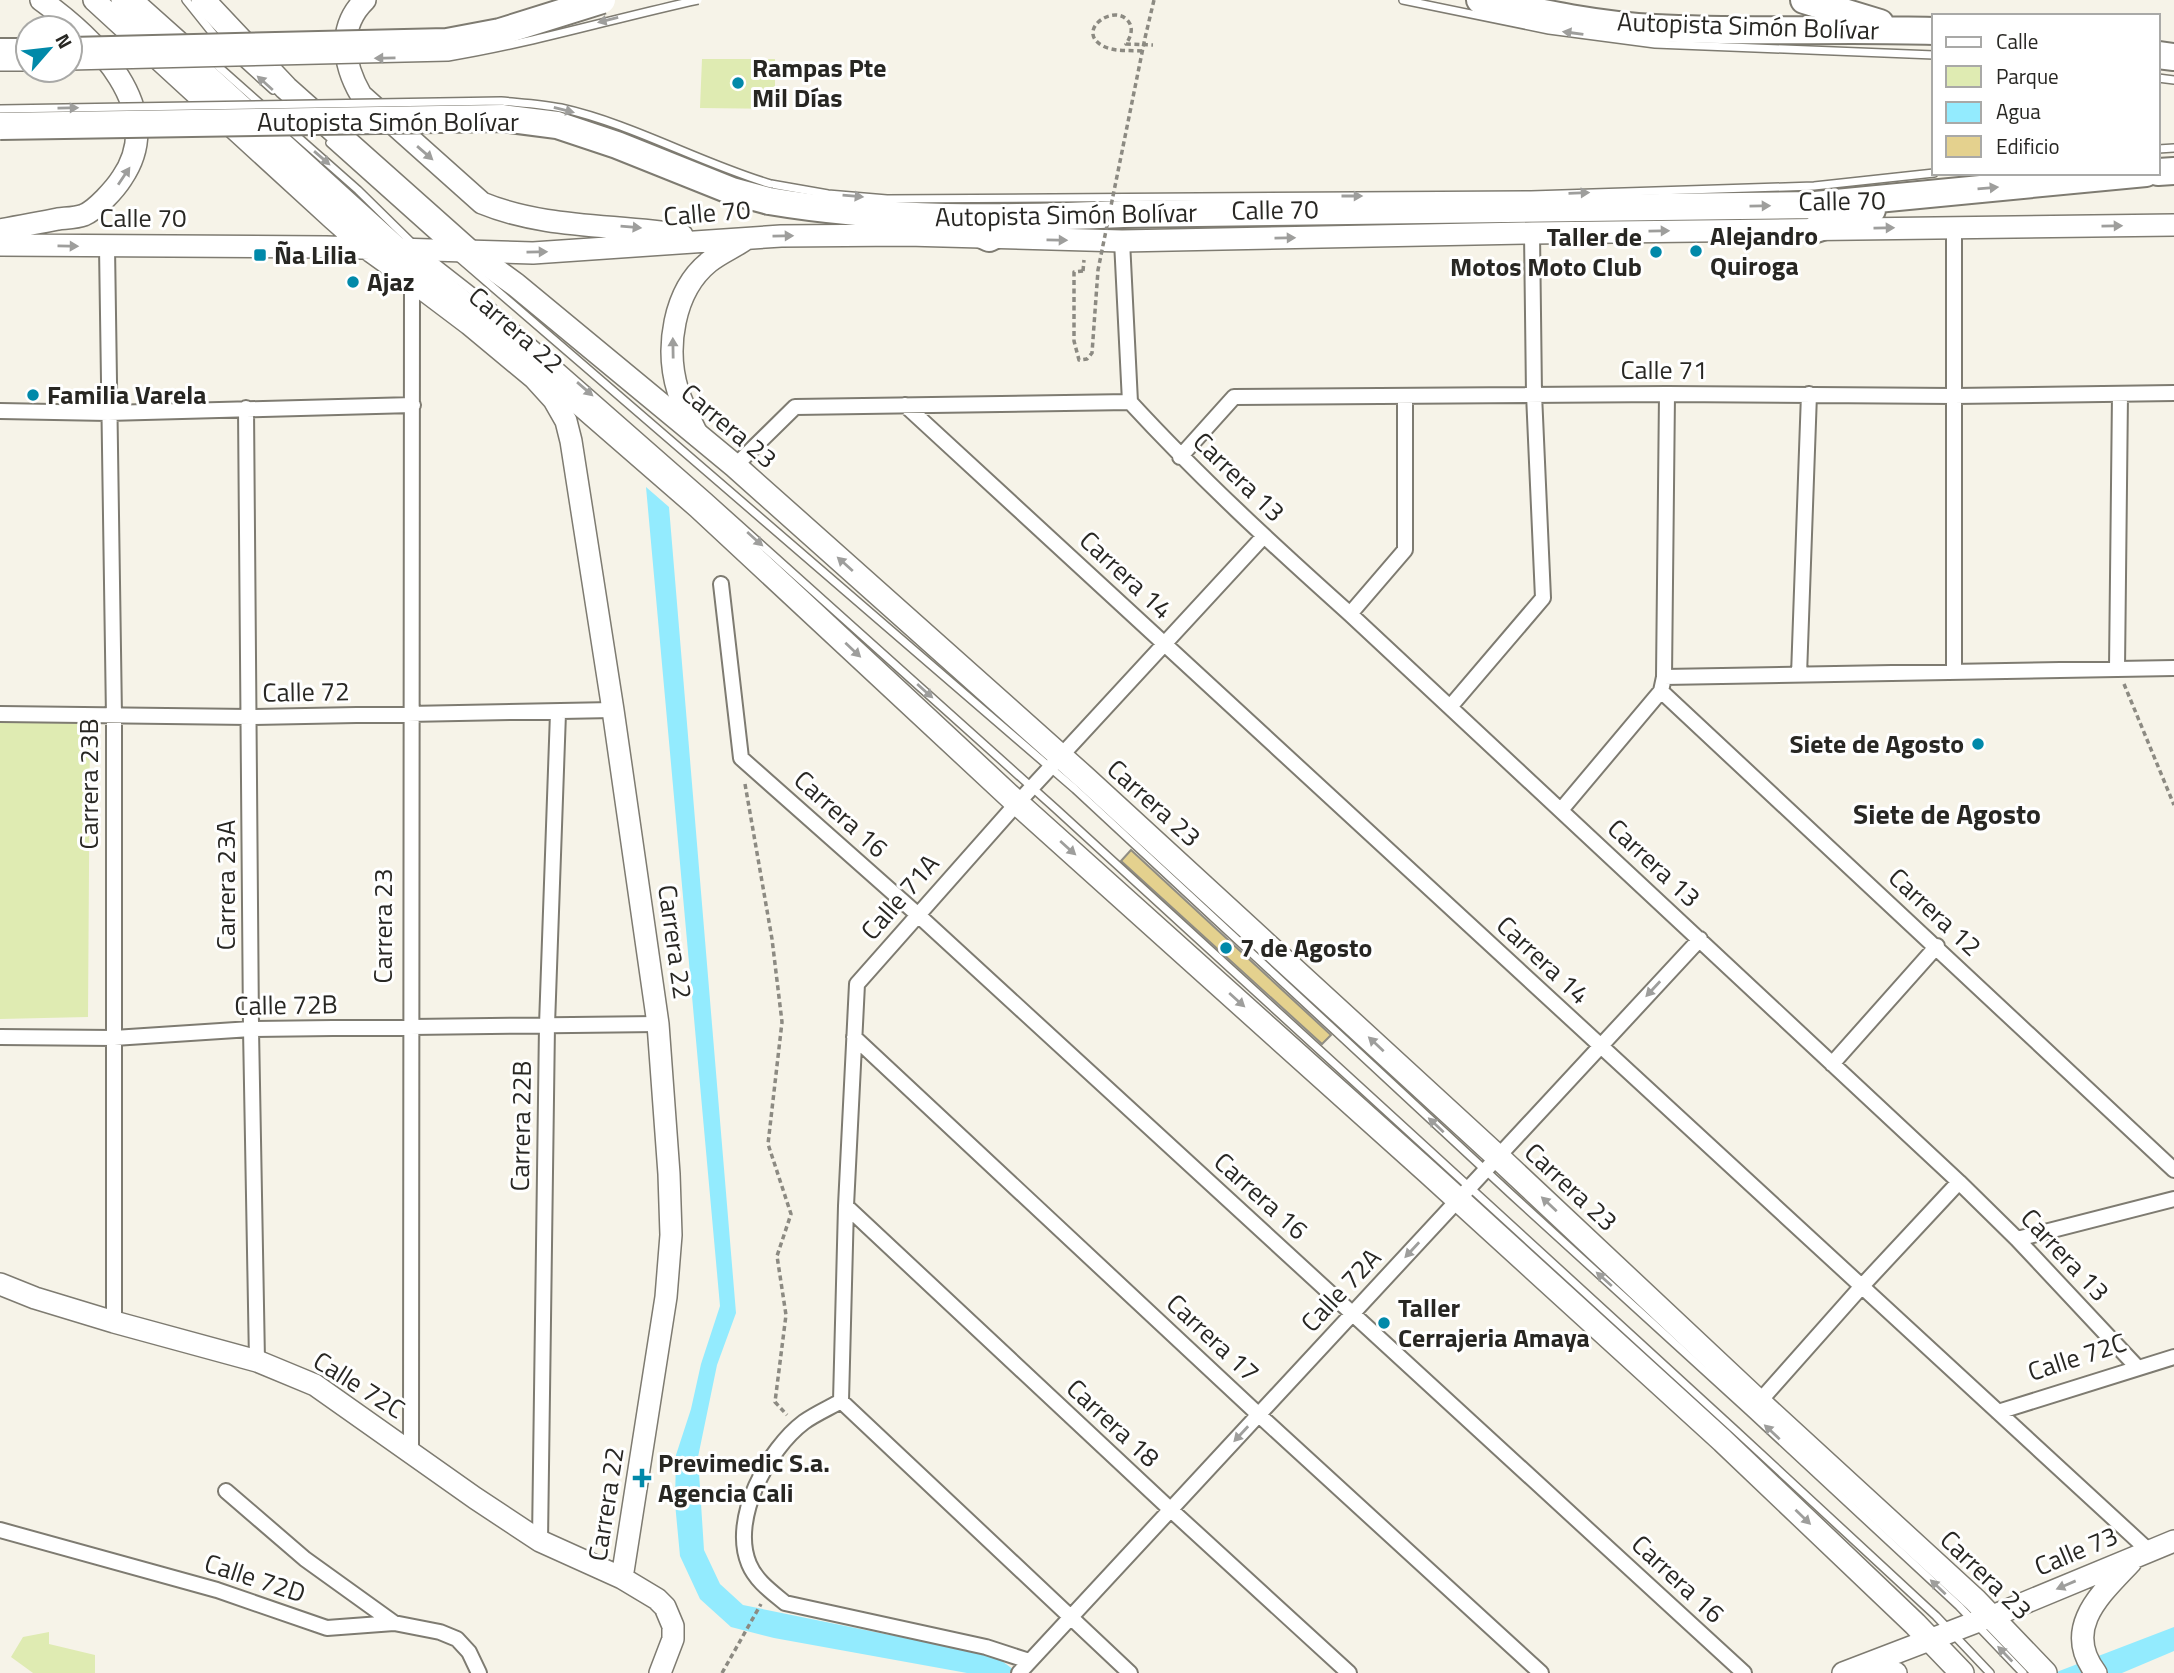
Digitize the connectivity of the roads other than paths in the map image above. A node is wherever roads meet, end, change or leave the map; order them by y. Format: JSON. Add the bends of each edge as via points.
{"nodes":[{"id":1,"x":41,"y":0,"type":"edge"},
{"id":2,"x":94,"y":0,"type":"edge"},
{"id":3,"x":123,"y":0,"type":"edge"},
{"id":4,"x":142,"y":0,"type":"edge"},
{"id":5,"x":186,"y":0,"type":"edge"},
{"id":6,"x":203,"y":0,"type":"edge"},
{"id":7,"x":365,"y":0,"type":"edge"},
{"id":8,"x":602,"y":0,"type":"edge"},
{"id":9,"x":698,"y":0,"type":"edge"},
{"id":10,"x":1403,"y":0,"type":"edge"},
{"id":11,"x":1480,"y":0,"type":"edge"},
{"id":12,"x":1804,"y":0,"type":"edge"},
{"id":13,"x":1902,"y":30,"type":"junction"},
{"id":14,"x":1932,"y":31,"type":"edge"},
{"id":15,"x":84,"y":51,"type":"edge"},
{"id":16,"x":1932,"y":55,"type":"edge"},
{"id":17,"x":84,"y":66,"type":"edge"},
{"id":18,"x":0,"y":109,"type":"edge"},
{"id":19,"x":0,"y":126,"type":"edge"},
{"id":20,"x":318,"y":131,"type":"dead end"},
{"id":21,"x":328,"y":141,"type":"dead end"},
{"id":22,"x":2102,"y":175,"type":"edge"},
{"id":23,"x":1927,"y":183,"type":"edge"},
{"id":24,"x":770,"y":192,"type":"junction"},
{"id":25,"x":942,"y":216,"type":"junction"},
{"id":26,"x":1031,"y":218,"type":"junction"},
{"id":27,"x":2174,"y":225,"type":"edge"},
{"id":28,"x":1954,"y":228,"type":"junction"},
{"id":29,"x":1816,"y":229,"type":"junction"},
{"id":30,"x":0,"y":230,"type":"edge"},
{"id":31,"x":1532,"y":233,"type":"junction"},
{"id":32,"x":751,"y":237,"type":"junction"},
{"id":33,"x":989,"y":238,"type":"junction"},
{"id":34,"x":715,"y":240,"type":"junction"},
{"id":35,"x":1122,"y":241,"type":"junction"},
{"id":36,"x":0,"y":245,"type":"edge"},
{"id":37,"x":107,"y":247,"type":"junction"},
{"id":38,"x":366,"y":247,"type":"junction"},
{"id":39,"x":459,"y":250,"type":"junction"},
{"id":40,"x":410,"y":260,"type":"junction"},
{"id":41,"x":2174,"y":393,"type":"edge"},
{"id":42,"x":1534,"y":394,"type":"junction"},
{"id":43,"x":1667,"y":394,"type":"junction"},
{"id":44,"x":1809,"y":394,"type":"junction"},
{"id":45,"x":2120,"y":394,"type":"junction"},
{"id":46,"x":1405,"y":396,"type":"junction"},
{"id":47,"x":1954,"y":396,"type":"junction"},
{"id":48,"x":1130,"y":402,"type":"junction"},
{"id":49,"x":413,"y":405,"type":"junction"},
{"id":50,"x":905,"y":405,"type":"junction"},
{"id":51,"x":246,"y":408,"type":"junction"},
{"id":52,"x":0,"y":411,"type":"edge"},
{"id":53,"x":108,"y":413,"type":"junction"},
{"id":54,"x":698,"y":436,"type":"junction"},
{"id":55,"x":1180,"y":457,"type":"junction"},
{"id":56,"x":735,"y":466,"type":"junction"},
{"id":57,"x":1264,"y":536,"type":"junction"},
{"id":58,"x":721,"y":584,"type":"dead end"},
{"id":59,"x":1350,"y":614,"type":"junction"},
{"id":60,"x":1164,"y":643,"type":"junction"},
{"id":61,"x":2174,"y":668,"type":"edge"},
{"id":62,"x":2117,"y":669,"type":"junction"},
{"id":63,"x":1954,"y":672,"type":"junction"},
{"id":64,"x":1799,"y":674,"type":"junction"},
{"id":65,"x":1663,"y":684,"type":"junction"},
{"id":66,"x":1450,"y":707,"type":"junction"},
{"id":67,"x":613,"y":710,"type":"junction"},
{"id":68,"x":558,"y":713,"type":"junction"},
{"id":69,"x":0,"y":714,"type":"edge"},
{"id":70,"x":412,"y":715,"type":"junction"},
{"id":71,"x":114,"y":717,"type":"junction"},
{"id":72,"x":250,"y":717,"type":"junction"},
{"id":73,"x":1056,"y":762,"type":"junction"},
{"id":74,"x":1025,"y":795,"type":"junction"},
{"id":75,"x":1561,"y":810,"type":"junction"},
{"id":76,"x":917,"y":914,"type":"junction"},
{"id":77,"x":1700,"y":939,"type":"junction"},
{"id":78,"x":1937,"y":946,"type":"junction"},
{"id":79,"x":658,"y":1024,"type":"junction"},
{"id":80,"x":547,"y":1025,"type":"junction"},
{"id":81,"x":411,"y":1027,"type":"junction"},
{"id":82,"x":251,"y":1029,"type":"junction"},
{"id":83,"x":0,"y":1037,"type":"edge"},
{"id":84,"x":854,"y":1037,"type":"junction"},
{"id":85,"x":114,"y":1038,"type":"junction"},
{"id":86,"x":1601,"y":1046,"type":"junction"},
{"id":87,"x":1832,"y":1064,"type":"junction"},
{"id":88,"x":1492,"y":1163,"type":"junction"},
{"id":89,"x":2174,"y":1170,"type":"edge"},
{"id":90,"x":1959,"y":1182,"type":"junction"},
{"id":91,"x":1464,"y":1194,"type":"junction"},
{"id":92,"x":2174,"y":1199,"type":"edge"},
{"id":93,"x":846,"y":1206,"type":"junction"},
{"id":94,"x":2017,"y":1239,"type":"junction"},
{"id":95,"x":0,"y":1284,"type":"edge"},
{"id":96,"x":1862,"y":1286,"type":"junction"},
{"id":97,"x":1353,"y":1313,"type":"junction"},
{"id":98,"x":114,"y":1322,"type":"junction"},
{"id":99,"x":2174,"y":1357,"type":"edge"},
{"id":100,"x":257,"y":1361,"type":"junction"},
{"id":101,"x":2137,"y":1367,"type":"junction"},
{"id":102,"x":841,"y":1401,"type":"junction"},
{"id":103,"x":1759,"y":1402,"type":"junction"},
{"id":104,"x":1998,"y":1412,"type":"junction"},
{"id":105,"x":1259,"y":1415,"type":"junction"},
{"id":106,"x":411,"y":1451,"type":"junction"},
{"id":107,"x":226,"y":1491,"type":"dead end"},
{"id":108,"x":1171,"y":1510,"type":"junction"},
{"id":109,"x":0,"y":1530,"type":"edge"},
{"id":110,"x":540,"y":1541,"type":"junction"},
{"id":111,"x":2174,"y":1541,"type":"edge"},
{"id":112,"x":2137,"y":1558,"type":"junction"},
{"id":113,"x":622,"y":1578,"type":"junction"},
{"id":114,"x":1071,"y":1617,"type":"junction"},
{"id":115,"x":394,"y":1623,"type":"junction"},
{"id":116,"x":1989,"y":1626,"type":"junction"},
{"id":117,"x":1946,"y":1642,"type":"junction"},
{"id":118,"x":1024,"y":1667,"type":"edge"},
{"id":119,"x":1849,"y":1671,"type":"edge"},
{"id":120,"x":479,"y":1673,"type":"edge"},
{"id":121,"x":660,"y":1673,"type":"edge"},
{"id":122,"x":1130,"y":1673,"type":"edge"},
{"id":123,"x":1349,"y":1673,"type":"edge"},
{"id":124,"x":1541,"y":1673,"type":"edge"},
{"id":125,"x":1744,"y":1673,"type":"edge"},
{"id":126,"x":1896,"y":1673,"type":"edge"},
{"id":127,"x":1962,"y":1673,"type":"edge"},
{"id":128,"x":1990,"y":1673,"type":"edge"},
{"id":129,"x":2024,"y":1673,"type":"edge"},
{"id":130,"x":2045,"y":1673,"type":"edge"},
{"id":131,"x":2096,"y":1673,"type":"edge"}],
"edges":[{"from":30,"to":1,"type":"street","one_way":true,"via":[[86,214],[115,189],[131,166],[137,138],[136,115],[119,76],[65,17]]},
{"from":2,"to":38,"type":"street"},
{"from":3,"to":40,"type":"main road"},
{"from":4,"to":40,"type":"lane","one_way":true,"via":[[358,190]]},
{"from":20,"to":5,"type":"lane","one_way":true,"via":[[215,37]]},
{"from":6,"to":39,"type":"main road","name":"Carrera 23","via":[[286,88]]},
{"from":7,"to":34,"type":"street","one_way":true,"via":[[347,26],[346,58],[361,95],[482,203],[542,220],[642,228]]},
{"from":8,"to":15,"type":"highway","bridge":true,"via":[[500,32],[447,42]]},
{"from":9,"to":17,"type":"lane","one_way":true,"bridge":true,"via":[[448,57]]},
{"from":16,"to":10,"type":"lane","one_way":true,"via":[[1655,44],[1549,30]]},
{"from":11,"to":13,"type":"highway","name":"Autopista Simón Bolívar","via":[[1652,28]]},
{"from":12,"to":13,"type":"highway"},
{"from":13,"to":14,"type":"highway","name":"Autopista Simón Bolívar"},
{"from":18,"to":24,"type":"lane","one_way":true,"bridge":true,"via":[[501,101],[573,112],[619,126],[738,174]]},
{"from":19,"to":24,"type":"highway","name":"Autopista Simón Bolívar","bridge":true,"via":[[502,118],[557,125],[732,191]]},
{"from":21,"to":39,"type":"lane"},
{"from":23,"to":22,"type":"highway","name":"Autopista Simón Bolívar","one_way":true},
{"from":24,"to":23,"type":"lane","one_way":true,"via":[[887,200],[1531,195]]},
{"from":26,"to":23,"type":"highway","name":"Autopista Simón Bolívar","one_way":true,"via":[[1815,205]]},
{"from":23,"to":29,"type":"highway"},
{"from":24,"to":25,"type":"highway","name":"Autopista Simón Bolívar","via":[[841,212]]},
{"from":25,"to":26,"type":"highway","name":"Autopista Simón Bolívar"},
{"from":25,"to":33,"type":"highway"},
{"from":26,"to":33,"type":"highway"},
{"from":28,"to":27,"type":"street","name":"Calle 70","one_way":true},
{"from":29,"to":28,"type":"street","name":"Calle 70","one_way":true},
{"from":28,"to":47,"type":"street"},
{"from":31,"to":29,"type":"street","name":"Calle 70","one_way":true},
{"from":35,"to":31,"type":"street","name":"Calle 70","one_way":true},
{"from":31,"to":42,"type":"street"},
{"from":32,"to":33,"type":"street","name":"Calle 70","one_way":true},
{"from":32,"to":34,"type":"street","name":"Calle 70"},
{"from":54,"to":32,"type":"street","one_way":true,"via":[[678,391],[671,344],[677,316],[687,291],[709,262]]},
{"from":33,"to":35,"type":"street","name":"Calle 70","one_way":true},
{"from":39,"to":34,"type":"street","name":"Calle 70","one_way":true,"via":[[533,253]]},
{"from":35,"to":48,"type":"street"},
{"from":36,"to":37,"type":"street","name":"Calle 70","one_way":true},
{"from":37,"to":38,"type":"street","name":"Calle 70"},
{"from":37,"to":53,"type":"street","name":"Carrera 23B"},
{"from":38,"to":40,"type":"street","name":"Calle 70"},
{"from":38,"to":40,"type":"street"},
{"from":39,"to":40,"type":"street","name":"Calle 70"},
{"from":39,"to":54,"type":"main road","name":"Carrera 23","via":[[516,285]]},
{"from":39,"to":73,"type":"lane"},
{"from":40,"to":49,"type":"street","name":"Carrera 23"},
{"from":40,"to":67,"type":"street","name":"Carrera 22","via":[[470,324],[534,378],[566,421]]},
{"from":40,"to":74,"type":"main road","one_way":true},
{"from":41,"to":45,"type":"street","name":"Calle 71"},
{"from":42,"to":43,"type":"street","name":"Calle 71"},
{"from":42,"to":46,"type":"street","name":"Calle 71"},
{"from":42,"to":66,"type":"street","via":[[1543,598]]},
{"from":43,"to":44,"type":"street","name":"Calle 71"},
{"from":43,"to":65,"type":"street"},
{"from":44,"to":47,"type":"street","name":"Calle 71"},
{"from":44,"to":64,"type":"street"},
{"from":45,"to":47,"type":"street","name":"Calle 71"},
{"from":45,"to":62,"type":"street"},
{"from":46,"to":55,"type":"street","name":"Calle 71","via":[[1234,397]]},
{"from":46,"to":59,"type":"street","via":[[1405,550]]},
{"from":47,"to":63,"type":"street"},
{"from":48,"to":50,"type":"street"},
{"from":48,"to":55,"type":"street","name":"Carrera 13"},
{"from":49,"to":51,"type":"street"},
{"from":49,"to":70,"type":"street","name":"Carrera 23"},
{"from":50,"to":56,"type":"street","via":[[795,407]]},
{"from":50,"to":60,"type":"street","name":"Carrera 14"},
{"from":51,"to":53,"type":"street"},
{"from":51,"to":72,"type":"street","name":"Carrera 23A"},
{"from":52,"to":53,"type":"street"},
{"from":53,"to":71,"type":"street","name":"Carrera 23B"},
{"from":54,"to":56,"type":"main road","name":"Carrera 23"},
{"from":55,"to":57,"type":"street","name":"Carrera 13"},
{"from":73,"to":56,"type":"main road","name":"Carrera 23","one_way":true},
{"from":57,"to":59,"type":"street","name":"Carrera 13"},
{"from":57,"to":60,"type":"street","name":"Calle 71A"},
{"from":58,"to":76,"type":"street","name":"Carrera 16","via":[[741,758]]},
{"from":59,"to":66,"type":"street","name":"Carrera 13"},
{"from":60,"to":73,"type":"street","name":"Calle 71A"},
{"from":60,"to":86,"type":"street","name":"Carrera 14"},
{"from":61,"to":62,"type":"street"},
{"from":62,"to":63,"type":"street"},
{"from":63,"to":64,"type":"street"},
{"from":64,"to":65,"type":"street"},
{"from":65,"to":75,"type":"street"},
{"from":65,"to":78,"type":"street","name":"Carrera 12"},
{"from":66,"to":75,"type":"street","name":"Carrera 13"},
{"from":67,"to":68,"type":"street","name":"Calle 72"},
{"from":67,"to":79,"type":"street","name":"Carrera 22"},
{"from":68,"to":70,"type":"street","name":"Calle 72"},
{"from":68,"to":80,"type":"street","name":"Carrera 22B"},
{"from":69,"to":71,"type":"street","name":"Calle 72"},
{"from":70,"to":72,"type":"street","name":"Calle 72"},
{"from":70,"to":81,"type":"street","name":"Carrera 23"},
{"from":71,"to":72,"type":"street","name":"Calle 72"},
{"from":71,"to":85,"type":"street","name":"Carrera 23B"},
{"from":72,"to":82,"type":"street","name":"Carrera 23A"},
{"from":73,"to":74,"type":"street","name":"Calle 71A"},
{"from":88,"to":73,"type":"main road","name":"Carrera 23","one_way":true},
{"from":74,"to":76,"type":"street","name":"Calle 71A"},
{"from":74,"to":91,"type":"main road","one_way":true},
{"from":75,"to":77,"type":"street","name":"Carrera 13"},
{"from":76,"to":84,"type":"street","name":"Calle 71A","via":[[857,984]]},
{"from":76,"to":97,"type":"street","name":"Carrera 16"},
{"from":77,"to":86,"type":"street","name":"Calle 72A","one_way":true},
{"from":77,"to":87,"type":"street","name":"Carrera 13"},
{"from":78,"to":87,"type":"street"},
{"from":78,"to":89,"type":"street","name":"Carrera 12"},
{"from":79,"to":80,"type":"street","name":"Calle 72B"},
{"from":79,"to":113,"type":"street","name":"Carrera 22","via":[[671,1235],[666,1297]]},
{"from":80,"to":81,"type":"street","name":"Calle 72B"},
{"from":80,"to":110,"type":"street","name":"Carrera 22B"},
{"from":81,"to":82,"type":"street","name":"Calle 72B"},
{"from":81,"to":106,"type":"street","name":"Carrera 23"},
{"from":82,"to":85,"type":"street","name":"Calle 72B"},
{"from":82,"to":100,"type":"street","name":"Carrera 23A"},
{"from":83,"to":85,"type":"street","name":"Calle 72B"},
{"from":84,"to":93,"type":"street","name":"Calle 71A"},
{"from":84,"to":105,"type":"street","name":"Carrera 17"},
{"from":85,"to":98,"type":"street","name":"Carrera 23B"},
{"from":86,"to":88,"type":"street","name":"Calle 72A"},
{"from":86,"to":96,"type":"street","name":"Carrera 14"},
{"from":87,"to":90,"type":"street","name":"Carrera 13"},
{"from":88,"to":91,"type":"street","name":"Calle 72A"},
{"from":103,"to":88,"type":"main road","name":"Carrera 23","one_way":true},
{"from":116,"to":88,"type":"lane","one_way":true,"via":[[1750,1412]]},
{"from":90,"to":94,"type":"street","name":"Carrera 13"},
{"from":90,"to":96,"type":"street"},
{"from":91,"to":97,"type":"street","name":"Calle 72A","one_way":true},
{"from":91,"to":117,"type":"main road","one_way":true,"via":[[1723,1441]]},
{"from":92,"to":94,"type":"street"},
{"from":93,"to":102,"type":"street","name":"Calle 71A"},
{"from":93,"to":108,"type":"street","name":"Carrera 18"},
{"from":94,"to":101,"type":"street","name":"Carrera 13"},
{"from":95,"to":98,"type":"street","name":"Calle 72C"},
{"from":96,"to":103,"type":"street"},
{"from":96,"to":104,"type":"street","name":"Carrera 14"},
{"from":97,"to":105,"type":"street","name":"Calle 72A"},
{"from":97,"to":125,"type":"street","name":"Carrera 16"},
{"from":98,"to":100,"type":"street","name":"Calle 72C"},
{"from":99,"to":101,"type":"street","name":"Calle 72C"},
{"from":100,"to":106,"type":"street","name":"Calle 72C","via":[[315,1385]]},
{"from":101,"to":104,"type":"street","name":"Calle 72C"},
{"from":102,"to":114,"type":"street"},
{"from":102,"to":118,"type":"street","via":[[803,1423],[765,1464],[748,1507],[744,1538],[749,1564],[762,1584],[785,1603],[986,1647]]},
{"from":103,"to":116,"type":"main road","name":"Carrera 23"},
{"from":104,"to":112,"type":"street","name":"Carrera 14"},
{"from":105,"to":108,"type":"street","name":"Calle 72A","one_way":true},
{"from":105,"to":124,"type":"street","name":"Carrera 17"},
{"from":106,"to":110,"type":"street","name":"Calle 72C"},
{"from":107,"to":115,"type":"street","via":[[305,1559]]},
{"from":108,"to":114,"type":"street","name":"Calle 72A"},
{"from":108,"to":123,"type":"street","name":"Carrera 18"},
{"from":109,"to":115,"type":"street","name":"Calle 72D","via":[[217,1590],[327,1628]]},
{"from":110,"to":113,"type":"street","name":"Calle 72C"},
{"from":111,"to":112,"type":"street","name":"Calle 73"},
{"from":112,"to":116,"type":"street","name":"Calle 73","one_way":true},
{"from":112,"to":131,"type":"street","via":[[2098,1597],[2085,1622],[2084,1649]]},
{"from":113,"to":121,"type":"street","name":"Carrera 22","via":[[657,1599],[671,1617],[673,1639]]},
{"from":114,"to":118,"type":"street","name":"Calle 72A"},
{"from":114,"to":122,"type":"street"},
{"from":115,"to":120,"type":"street","name":"Calle 72D","via":[[457,1639]]},
{"from":116,"to":117,"type":"street","name":"Calle 73"},
{"from":129,"to":116,"type":"lane","one_way":true},
{"from":116,"to":130,"type":"main road","name":"Carrera 23"},
{"from":117,"to":119,"type":"street","name":"Calle 73"},
{"from":117,"to":127,"type":"main road"},
{"from":117,"to":128,"type":"lane"},
{"from":119,"to":126,"type":"street"}]}
